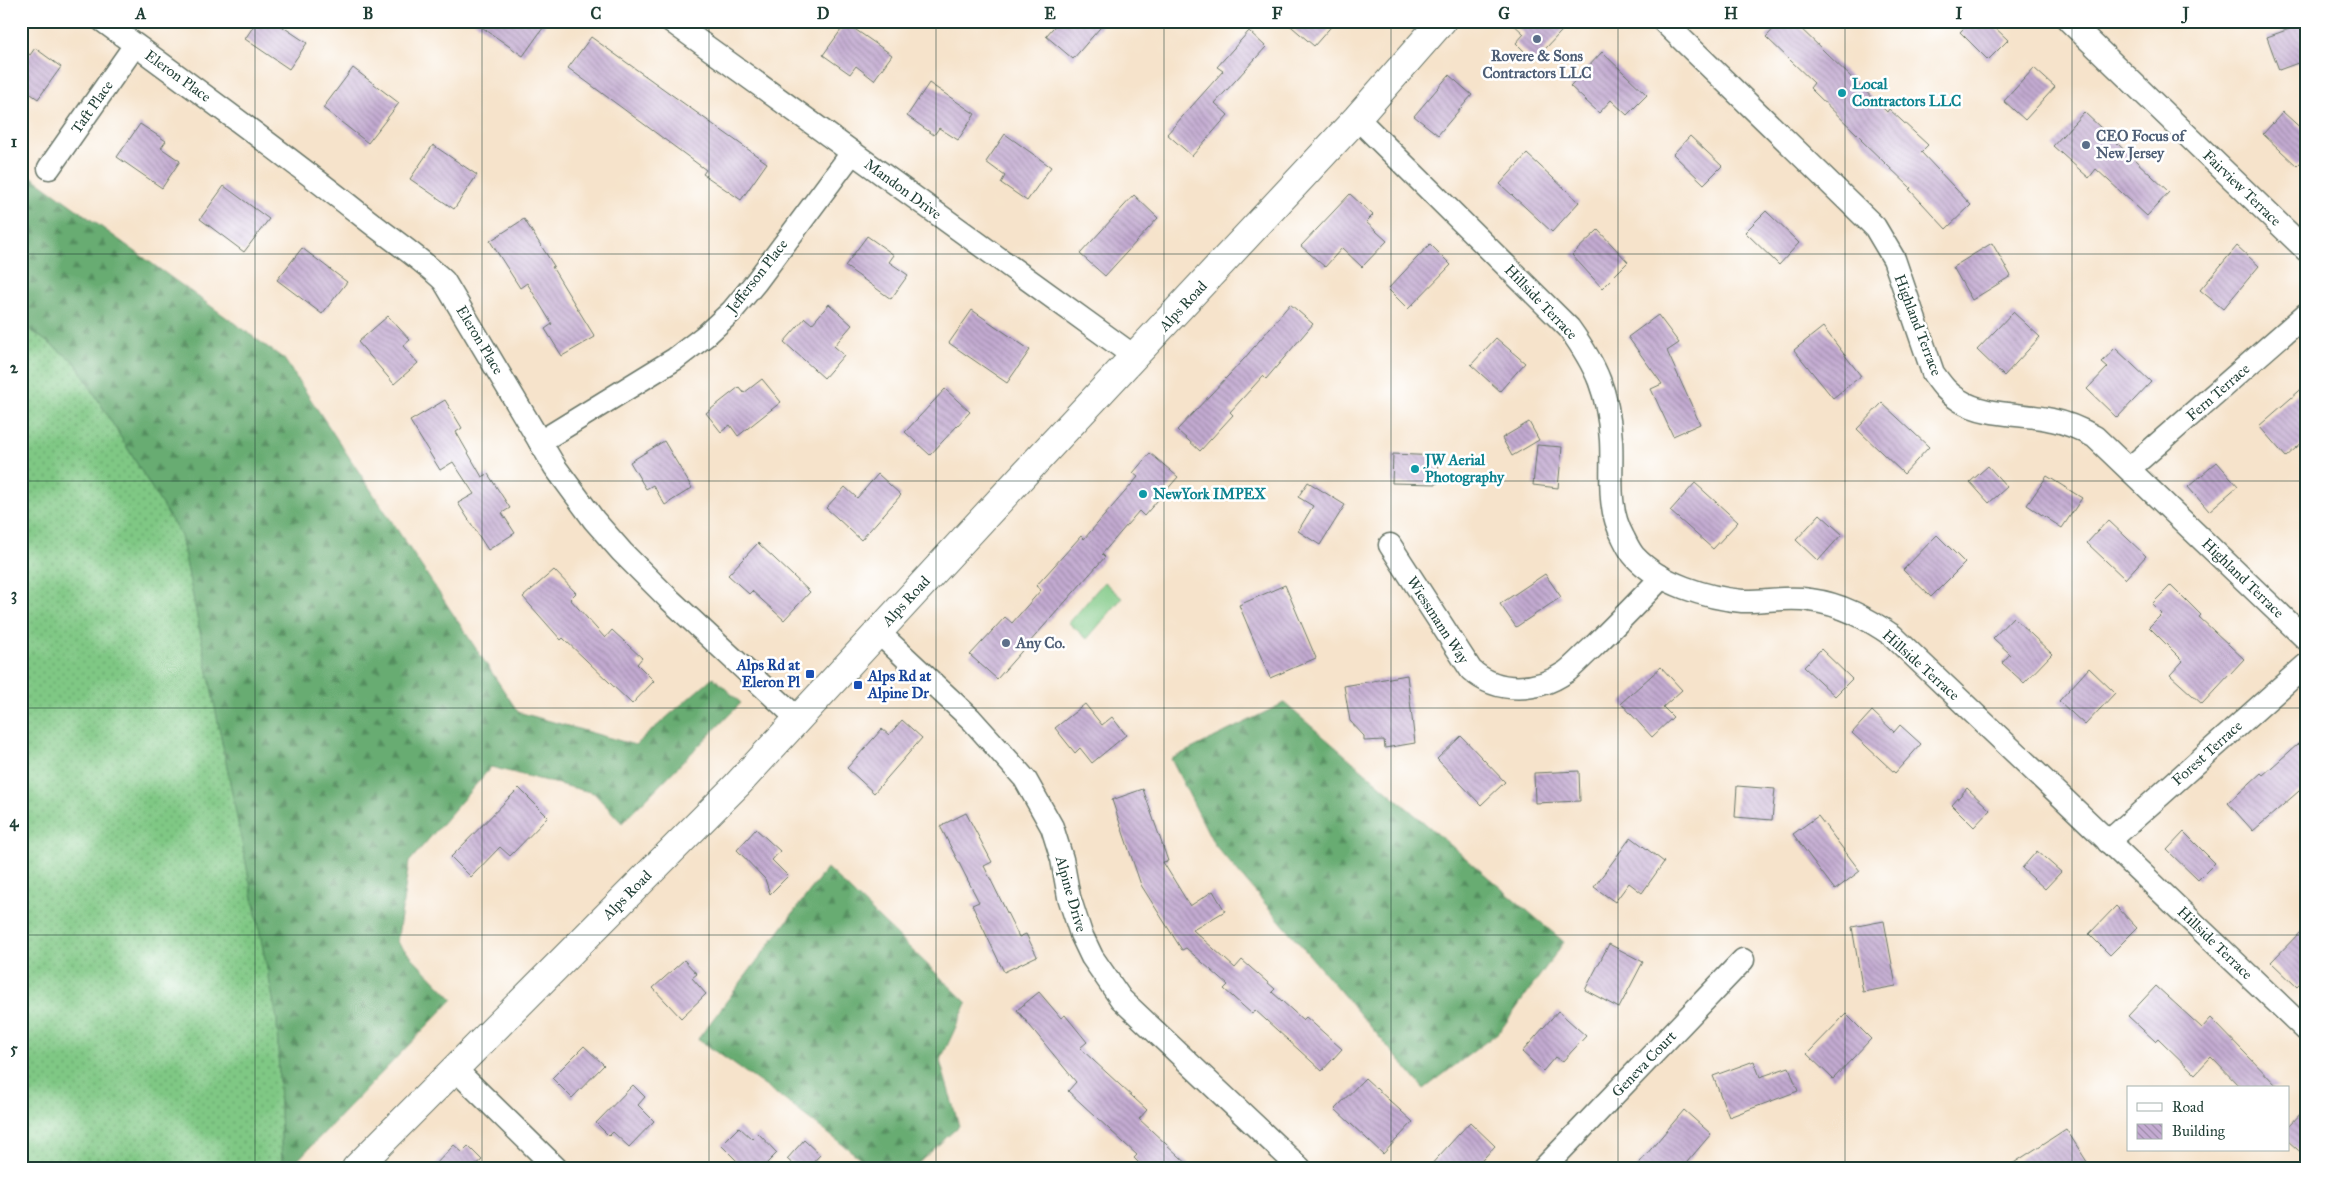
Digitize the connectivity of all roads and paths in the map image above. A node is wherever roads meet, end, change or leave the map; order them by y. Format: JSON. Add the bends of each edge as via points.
{"nodes":[{"id":1,"x":103,"y":21,"type":"edge"},
{"id":2,"x":671,"y":21,"type":"edge"},
{"id":3,"x":1442,"y":21,"type":"edge"},
{"id":4,"x":1663,"y":21,"type":"edge"},
{"id":5,"x":2069,"y":21,"type":"edge"},
{"id":6,"x":136,"y":45,"type":"junction"},
{"id":7,"x":1357,"y":118,"type":"junction"},
{"id":8,"x":852,"y":153,"type":"junction"},
{"id":9,"x":49,"y":168,"type":"dead end"},
{"id":10,"x":2306,"y":250,"type":"edge"},
{"id":11,"x":2306,"y":314,"type":"edge"},
{"id":12,"x":1135,"y":358,"type":"junction"},
{"id":13,"x":540,"y":442,"type":"junction"},
{"id":14,"x":2129,"y":469,"type":"junction"},
{"id":15,"x":1390,"y":545,"type":"dead end"},
{"id":16,"x":1662,"y":577,"type":"junction"},
{"id":17,"x":878,"y":632,"type":"junction"},
{"id":18,"x":2306,"y":639,"type":"edge"},
{"id":19,"x":2306,"y":665,"type":"edge"},
{"id":20,"x":798,"y":719,"type":"junction"},
{"id":21,"x":2108,"y":842,"type":"junction"},
{"id":22,"x":1743,"y":960,"type":"dead end"},
{"id":23,"x":2306,"y":1030,"type":"edge"},
{"id":24,"x":455,"y":1069,"type":"junction"},
{"id":25,"x":356,"y":1168,"type":"edge"},
{"id":26,"x":556,"y":1168,"type":"edge"},
{"id":27,"x":1300,"y":1168,"type":"edge"},
{"id":28,"x":1544,"y":1168,"type":"edge"}],
"edges":[{"from":1,"to":6,"type":"street","name":"Eleron Place"},
{"from":2,"to":8,"type":"street","name":"Mandon Drive"},
{"from":3,"to":7,"type":"main road","name":"Alps Road"},
{"from":4,"to":14,"type":"street","name":"Highland Terrace","via":[[1875,227],[1894,259],[1933,372],[1944,389],[1960,401],[1979,408],[2074,426],[2094,437]]},
{"from":5,"to":10,"type":"street","name":"Fairview Terrace"},
{"from":6,"to":9,"type":"street","name":"Taft Place"},
{"from":6,"to":13,"type":"street","name":"Eleron Place","via":[[288,156],[424,262],[459,304]]},
{"from":7,"to":12,"type":"main road","name":"Alps Road"},
{"from":7,"to":16,"type":"street","name":"Hillside Terrace","via":[[1569,328],[1590,358],[1608,411],[1613,510],[1635,557]]},
{"from":8,"to":12,"type":"street","name":"Mandon Drive"},
{"from":8,"to":13,"type":"street","name":"Jefferson Place","via":[[732,311],[675,359]]},
{"from":11,"to":14,"type":"street","name":"Fern Terrace"},
{"from":12,"to":17,"type":"main road","name":"Alps Road"},
{"from":13,"to":20,"type":"street","name":"Eleron Place","via":[[594,520],[622,552]]},
{"from":14,"to":18,"type":"street","name":"Highland Terrace"},
{"from":15,"to":16,"type":"street","name":"Wiessmann Way","via":[[1471,670],[1495,686],[1507,688],[1547,682],[1566,672]]},
{"from":16,"to":21,"type":"street","name":"Hillside Terrace","via":[[1714,597],[1744,601],[1810,600],[1841,607],[1868,619],[1892,636]]},
{"from":17,"to":20,"type":"main road","name":"Alps Road"},
{"from":17,"to":27,"type":"street","name":"Alpine Drive","via":[[965,713],[1025,779],[1052,827],[1081,934],[1121,999]]},
{"from":19,"to":21,"type":"street","name":"Forest Terrace"},
{"from":20,"to":24,"type":"main road","name":"Alps Road","via":[[737,785]]},
{"from":21,"to":23,"type":"street","name":"Hillside Terrace"},
{"from":22,"to":28,"type":"street","name":"Geneva Court"},
{"from":24,"to":25,"type":"main road","name":"Alps Road"},
{"from":24,"to":26,"type":"street"}]}
